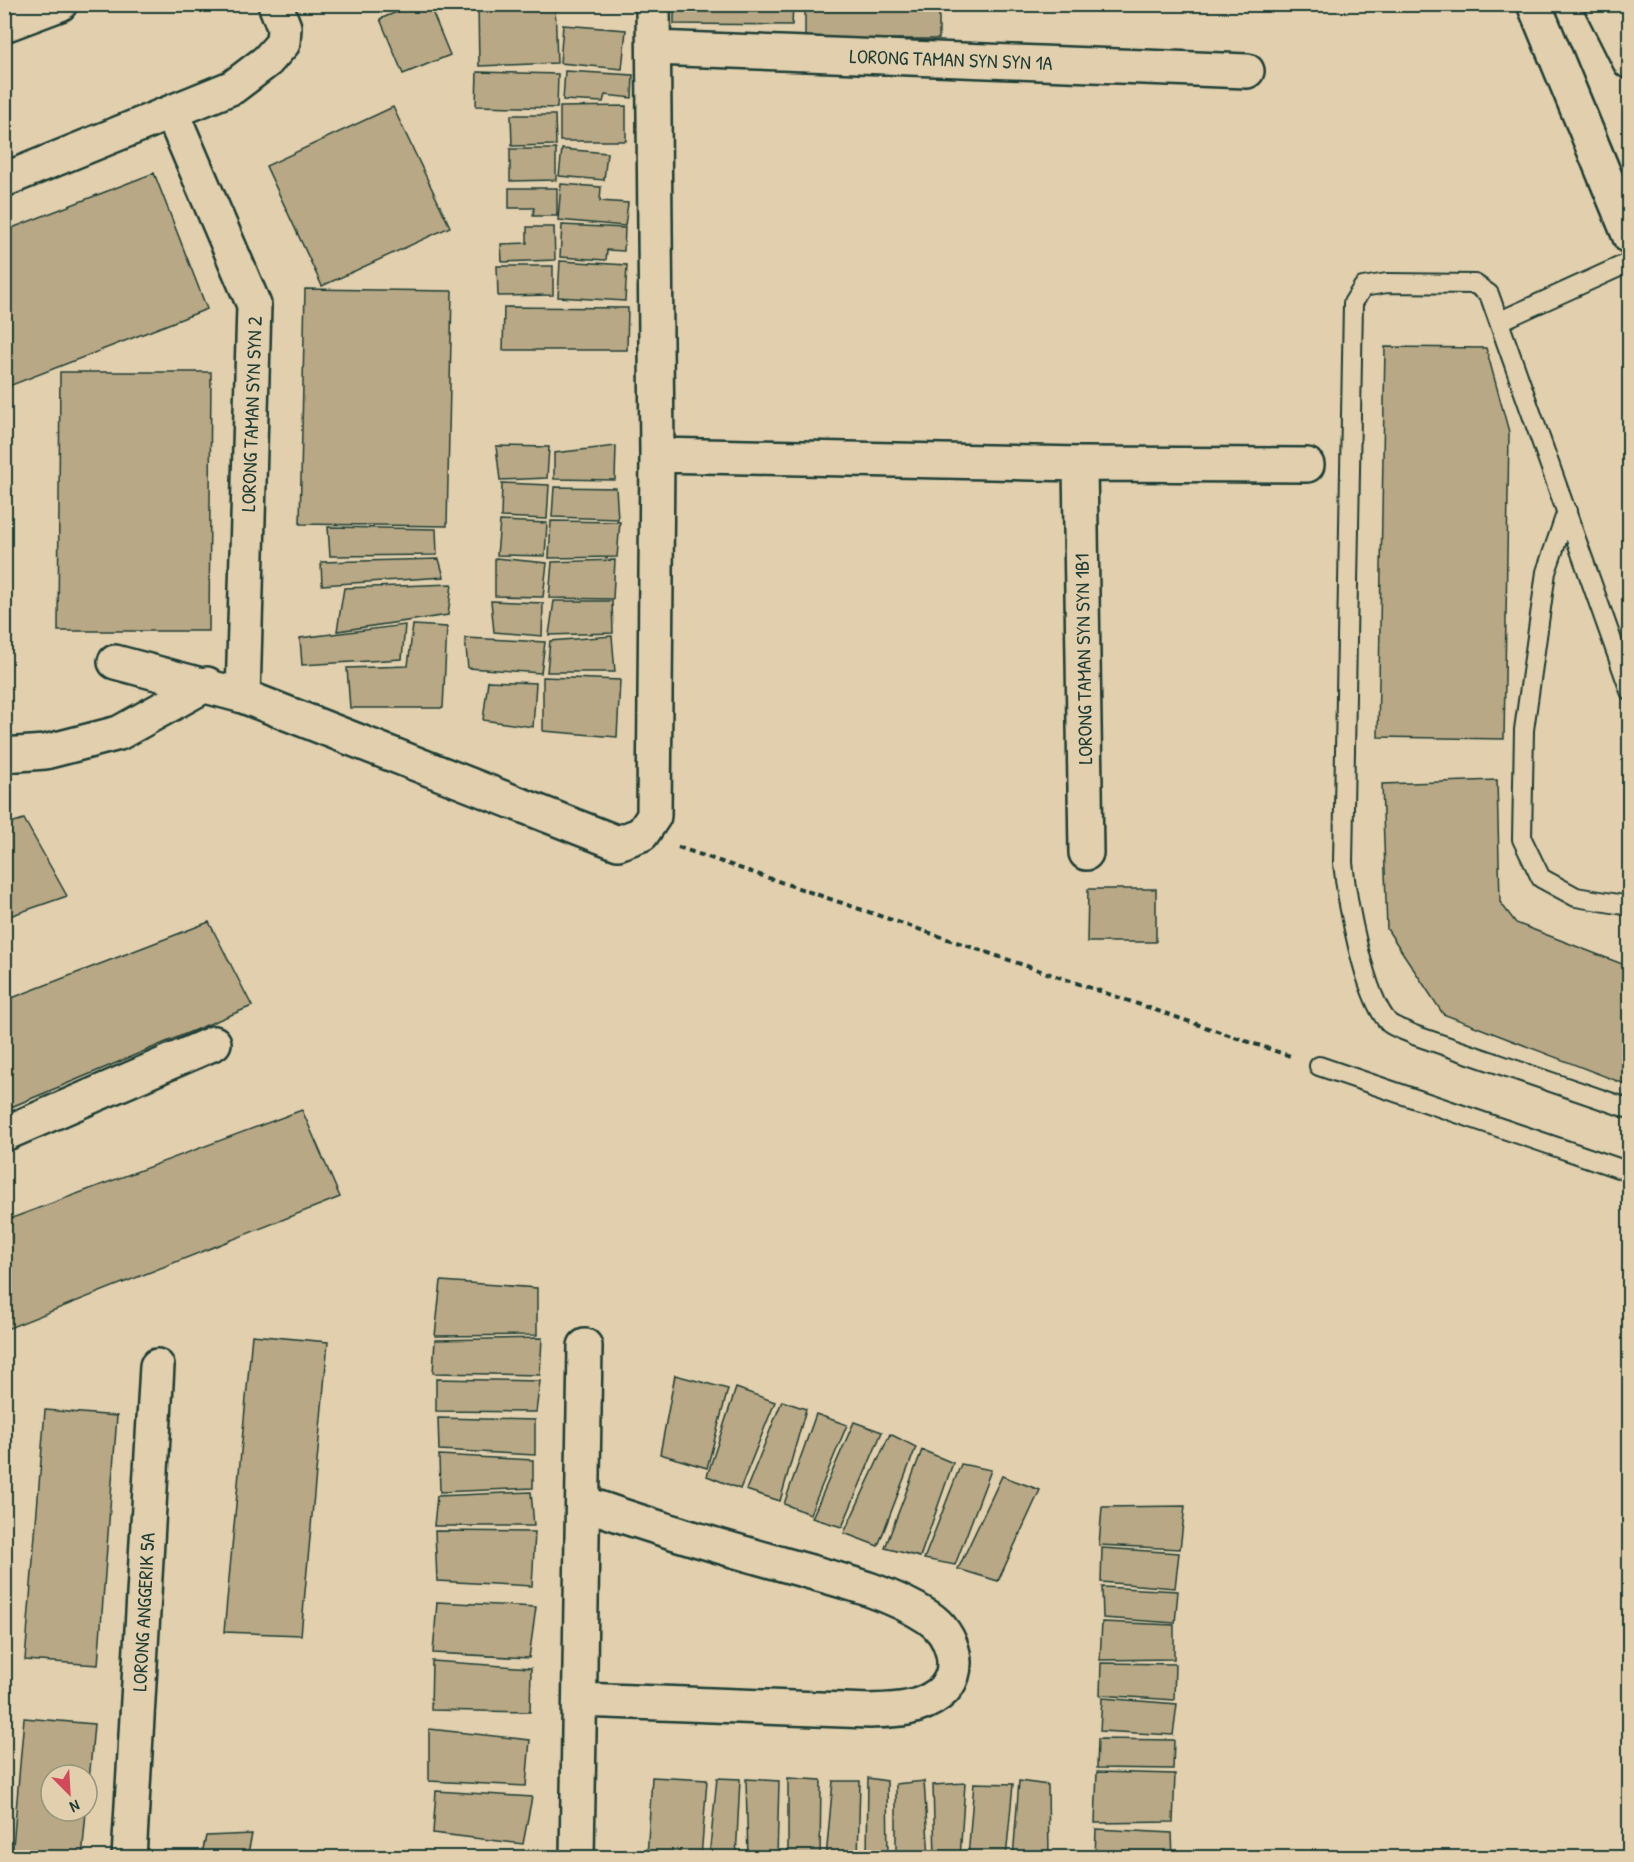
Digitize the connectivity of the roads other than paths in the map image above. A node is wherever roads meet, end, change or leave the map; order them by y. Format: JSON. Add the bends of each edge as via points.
{"nodes":[{"id":1,"x":60,"y":4,"type":"edge"},
{"id":2,"x":275,"y":4,"type":"edge"},
{"id":3,"x":653,"y":4,"type":"edge"},
{"id":4,"x":1534,"y":4,"type":"edge"},
{"id":5,"x":1601,"y":4,"type":"edge"},
{"id":6,"x":4,"y":26,"type":"edge"},
{"id":7,"x":654,"y":48,"type":"junction"},
{"id":8,"x":1629,"y":62,"type":"edge"},
{"id":9,"x":1247,"y":71,"type":"dead end"},
{"id":10,"x":172,"y":113,"type":"junction"},
{"id":11,"x":4,"y":180,"type":"edge"},
{"id":12,"x":1628,"y":216,"type":"edge"},
{"id":13,"x":1629,"y":262,"type":"edge"},
{"id":14,"x":1500,"y":321,"type":"junction"},
{"id":15,"x":657,"y":455,"type":"junction"},
{"id":16,"x":1080,"y":464,"type":"junction"},
{"id":17,"x":1306,"y":465,"type":"dead end"},
{"id":18,"x":1567,"y":511,"type":"junction"},
{"id":19,"x":115,"y":662,"type":"dead end"},
{"id":20,"x":207,"y":684,"type":"junction"},
{"id":21,"x":1629,"y":691,"type":"edge"},
{"id":22,"x":243,"y":696,"type":"junction"},
{"id":23,"x":4,"y":755,"type":"edge"},
{"id":24,"x":1086,"y":853,"type":"dead end"},
{"id":25,"x":1629,"y":906,"type":"edge"},
{"id":26,"x":214,"y":1043,"type":"dead end"},
{"id":27,"x":1319,"y":1066,"type":"road end"},
{"id":28,"x":1629,"y":1109,"type":"edge"},
{"id":29,"x":4,"y":1134,"type":"edge"},
{"id":30,"x":1629,"y":1172,"type":"edge"},
{"id":31,"x":585,"y":1346,"type":"dead end"},
{"id":32,"x":157,"y":1366,"type":"dead end"},
{"id":33,"x":584,"y":1503,"type":"junction"},
{"id":34,"x":581,"y":1700,"type":"junction"},
{"id":35,"x":129,"y":1857,"type":"edge"},
{"id":36,"x":577,"y":1857,"type":"edge"}],
"edges":[{"from":1,"to":6,"type":"street"},
{"from":2,"to":10,"type":"street","via":[[284,27],[283,43],[267,62],[232,87]]},
{"from":3,"to":7,"type":"street"},
{"from":4,"to":12,"type":"street"},
{"from":5,"to":8,"type":"street"},
{"from":7,"to":9,"type":"street","name":"LORONG TAMAN SYN SYN 1A"},
{"from":7,"to":15,"type":"street"},
{"from":10,"to":11,"type":"street"},
{"from":10,"to":22,"type":"street","name":"LORONG TAMAN SYN SYN 2","via":[[254,305]]},
{"from":13,"to":14,"type":"lane"},
{"from":14,"to":18,"type":"lane"},
{"from":14,"to":28,"type":"lane","via":[[1490,294],[1474,284],[1387,283],[1363,287],[1353,303],[1343,815],[1348,910],[1375,1001],[1390,1024]]},
{"from":15,"to":16,"type":"street"},
{"from":15,"to":22,"type":"street","via":[[654,816],[642,834],[618,843]]},
{"from":16,"to":17,"type":"street"},
{"from":16,"to":24,"type":"street","name":"LORONG TAMAN SYN SYN 1B1"},
{"from":18,"to":21,"type":"lane"},
{"from":18,"to":25,"type":"lane","via":[[1546,572],[1524,730],[1522,839],[1541,878],[1576,897]]},
{"from":19,"to":20,"type":"street"},
{"from":20,"to":22,"type":"street"},
{"from":20,"to":23,"type":"street","via":[[119,733],[45,752]]},
{"from":26,"to":29,"type":"street"},
{"from":27,"to":30,"type":"lane"},
{"from":31,"to":33,"type":"street"},
{"from":32,"to":35,"type":"street","name":"LORONG ANGGERIK 5A"},
{"from":33,"to":34,"type":"street"},
{"from":33,"to":34,"type":"street","via":[[668,1532],[849,1583],[908,1605],[941,1628],[951,1643],[954,1660],[947,1687],[906,1710]]},
{"from":34,"to":36,"type":"street"}]}
